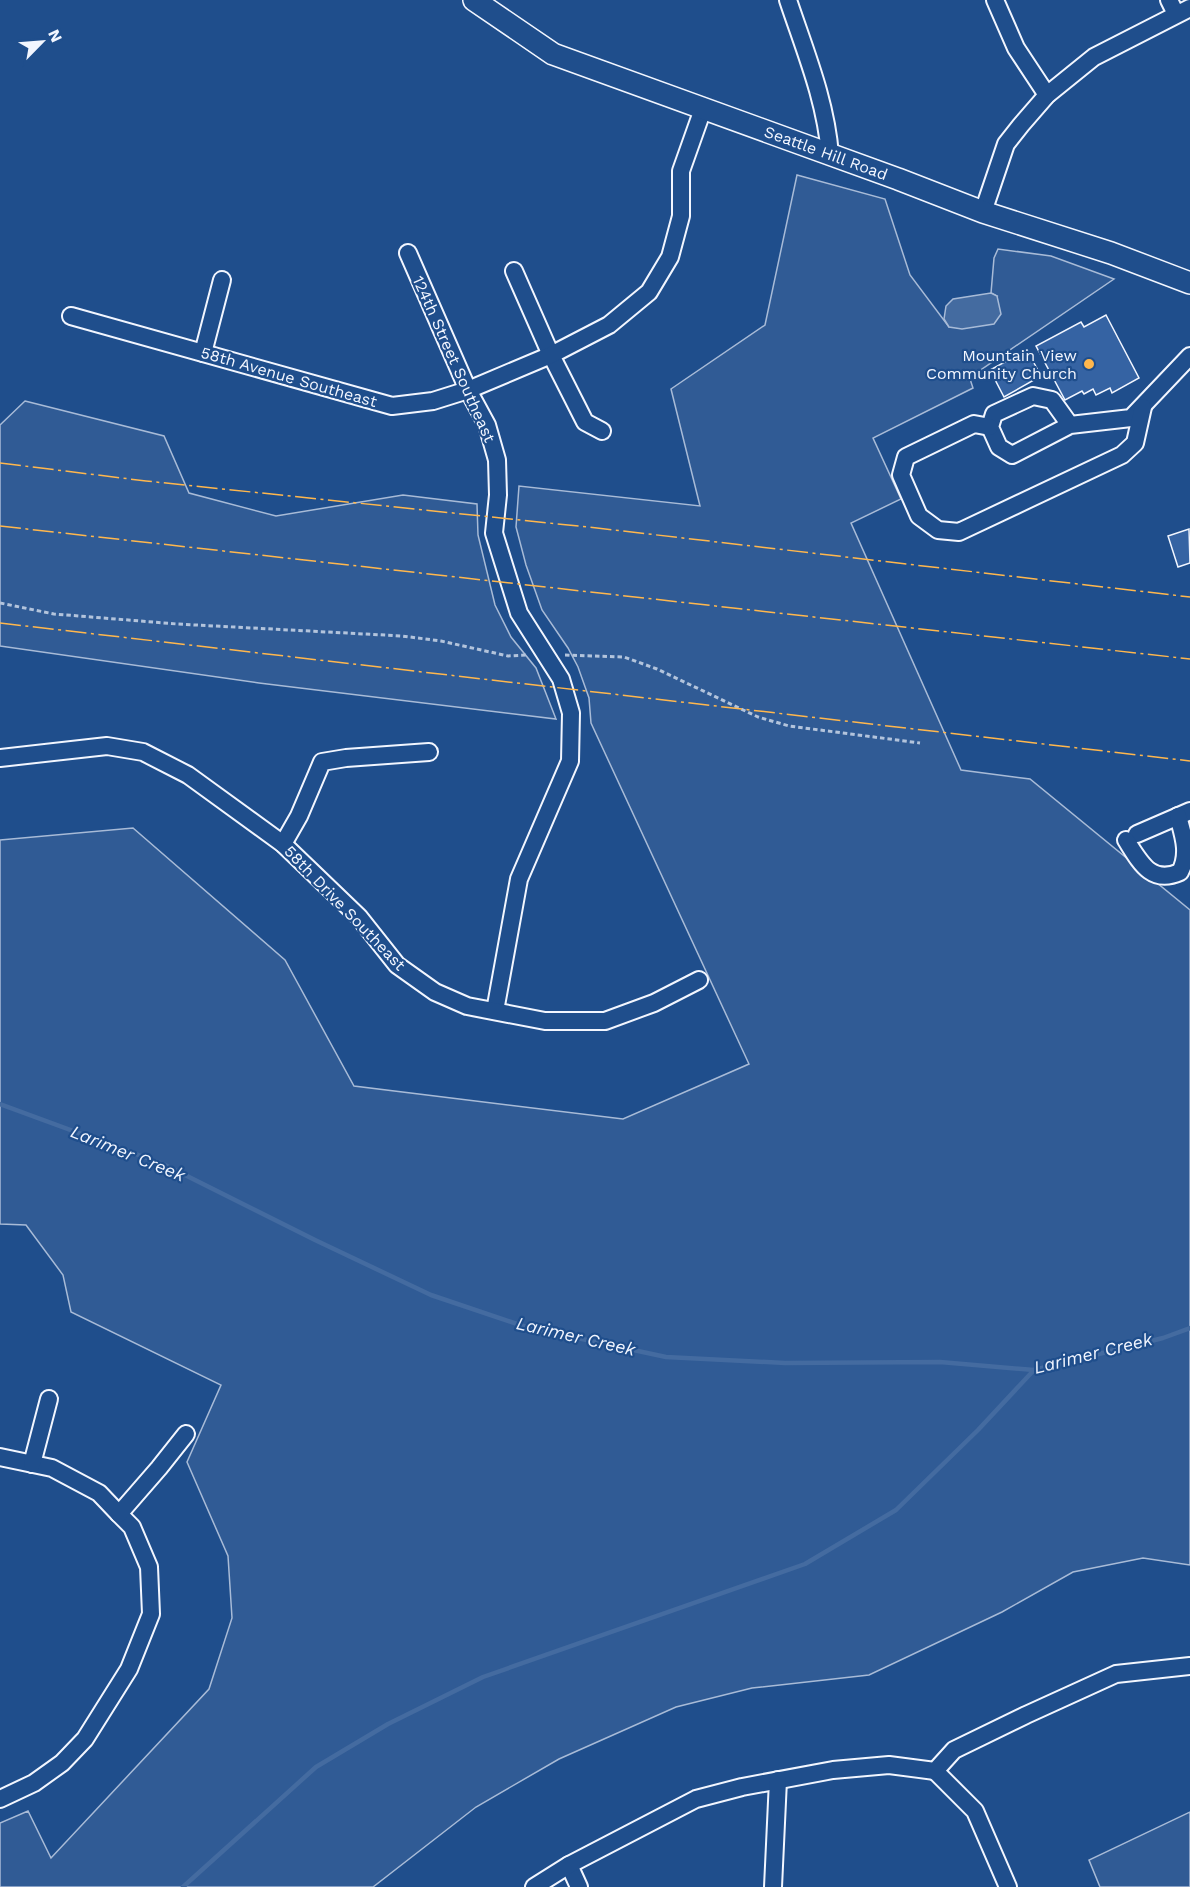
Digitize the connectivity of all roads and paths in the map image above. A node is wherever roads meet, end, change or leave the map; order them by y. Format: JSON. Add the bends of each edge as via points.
{"nodes":[{"id":1,"x":474,"y":0,"type":"edge"},
{"id":2,"x":788,"y":0,"type":"edge"},
{"id":3,"x":995,"y":0,"type":"edge"},
{"id":4,"x":1178,"y":7,"type":"edge"},
{"id":5,"x":1047,"y":95,"type":"junction"},
{"id":6,"x":703,"y":109,"type":"junction"},
{"id":7,"x":830,"y":155,"type":"junction"},
{"id":8,"x":982,"y":212,"type":"junction"},
{"id":9,"x":408,"y":253,"type":"dead end"},
{"id":10,"x":514,"y":271,"type":"dead end"},
{"id":11,"x":222,"y":280,"type":"dead end"},
{"id":12,"x":1190,"y":283,"type":"edge"},
{"id":13,"x":71,"y":316,"type":"dead end"},
{"id":14,"x":203,"y":353,"type":"junction"},
{"id":15,"x":551,"y":355,"type":"junction"},
{"id":16,"x":1190,"y":356,"type":"edge"},
{"id":17,"x":468,"y":390,"type":"junction"},
{"id":18,"x":1143,"y":407,"type":"junction"},
{"id":19,"x":1070,"y":425,"type":"junction"},
{"id":20,"x":990,"y":427,"type":"junction"},
{"id":21,"x":603,"y":431,"type":"dead end"},
{"id":22,"x":0,"y":603,"type":"edge"},
{"id":23,"x":546,"y":654,"type":"junction"},
{"id":24,"x":920,"y":743,"type":"dead end"},
{"id":25,"x":429,"y":752,"type":"dead end"},
{"id":26,"x":0,"y":759,"type":"edge"},
{"id":27,"x":1184,"y":814,"type":"edge"},
{"id":28,"x":283,"y":844,"type":"junction"},
{"id":29,"x":699,"y":980,"type":"dead end"},
{"id":30,"x":495,"y":1011,"type":"junction"},
{"id":31,"x":50,"y":1399,"type":"dead end"},
{"id":32,"x":186,"y":1434,"type":"dead end"},
{"id":33,"x":0,"y":1457,"type":"edge"},
{"id":34,"x":32,"y":1464,"type":"junction"},
{"id":35,"x":119,"y":1514,"type":"junction"},
{"id":36,"x":1190,"y":1666,"type":"edge"},
{"id":37,"x":935,"y":1771,"type":"junction"},
{"id":38,"x":778,"y":1780,"type":"junction"},
{"id":39,"x":0,"y":1799,"type":"edge"},
{"id":40,"x":569,"y":1865,"type":"junction"},
{"id":41,"x":534,"y":1887,"type":"edge"},
{"id":42,"x":579,"y":1887,"type":"edge"},
{"id":43,"x":773,"y":1887,"type":"edge"},
{"id":44,"x":1008,"y":1887,"type":"edge"}],
"edges":[{"from":1,"to":6,"type":"main road","name":"Seattle Hill Road","via":[[553,54]]},
{"from":2,"to":7,"type":"street","via":[[823,107]]},
{"from":3,"to":5,"type":"street","via":[[1016,48]]},
{"from":4,"to":5,"type":"street","via":[[1094,57]]},
{"from":5,"to":8,"type":"street","via":[[1006,144]]},
{"from":6,"to":7,"type":"main road","name":"Seattle Hill Road"},
{"from":6,"to":15,"type":"street","name":"58th Avenue Southeast","via":[[681,171],[681,216],[670,257],[649,292],[609,325]]},
{"from":7,"to":8,"type":"main road","name":"Seattle Hill Road"},
{"from":8,"to":12,"type":"main road","name":"Seattle Hill Road"},
{"from":9,"to":17,"type":"street","name":"124th Street Southeast"},
{"from":10,"to":15,"type":"street"},
{"from":11,"to":14,"type":"street"},
{"from":13,"to":14,"type":"street","name":"58th Avenue Southeast"},
{"from":14,"to":17,"type":"street","name":"58th Avenue Southeast","via":[[392,406],[433,401]]},
{"from":15,"to":17,"type":"street","name":"58th Avenue Southeast"},
{"from":15,"to":21,"type":"street","via":[[585,422]]},
{"from":16,"to":18,"type":"street"},
{"from":17,"to":23,"type":"street","name":"124th Street Southeast","via":[[487,425],[497,460],[494,533],[519,613]]},
{"from":18,"to":19,"type":"street","via":[[1131,418]]},
{"from":18,"to":20,"type":"street","via":[[1135,443],[1122,455],[959,532],[938,530],[919,516],[907,491],[901,475],[906,457],[974,424]]},
{"from":19,"to":20,"type":"street","via":[[1012,455],[999,447]]},
{"from":19,"to":20,"type":"street","via":[[1052,400],[1033,396],[994,414]]},
{"from":22,"to":23,"type":"path","via":[[54,614],[402,636],[508,656]]},
{"from":23,"to":24,"type":"path","via":[[624,657],[758,717],[789,726]]},
{"from":23,"to":30,"type":"street","name":"124th Street Southeast","via":[[561,679],[571,713],[570,761],[519,879]]},
{"from":25,"to":28,"type":"street","via":[[322,762]]},
{"from":26,"to":28,"type":"street","name":"58th Drive Southeast","via":[[107,746],[142,752],[188,775]]},
{"from":27,"to":27,"type":"street","via":[[1131,837],[1150,873],[1168,876],[1184,866]]},
{"from":28,"to":30,"type":"street","name":"58th Drive Southeast","via":[[359,917],[397,965],[435,992],[467,1006]]},
{"from":29,"to":30,"type":"street","name":"58th Drive Southeast","via":[[654,1003],[605,1021],[545,1021]]},
{"from":31,"to":34,"type":"street"},
{"from":32,"to":35,"type":"street"},
{"from":33,"to":34,"type":"street"},
{"from":34,"to":35,"type":"street","via":[[52,1467],[99,1493]]},
{"from":35,"to":39,"type":"street","via":[[132,1527],[149,1567],[151,1614],[129,1669],[85,1739],[62,1763],[34,1783]]},
{"from":36,"to":37,"type":"street","via":[[1116,1674],[954,1750]]},
{"from":37,"to":38,"type":"street","via":[[889,1765]]},
{"from":37,"to":44,"type":"street","via":[[975,1811]]},
{"from":38,"to":40,"type":"street","via":[[696,1799]]},
{"from":38,"to":43,"type":"street"},
{"from":40,"to":41,"type":"street"},
{"from":40,"to":42,"type":"street"}]}
